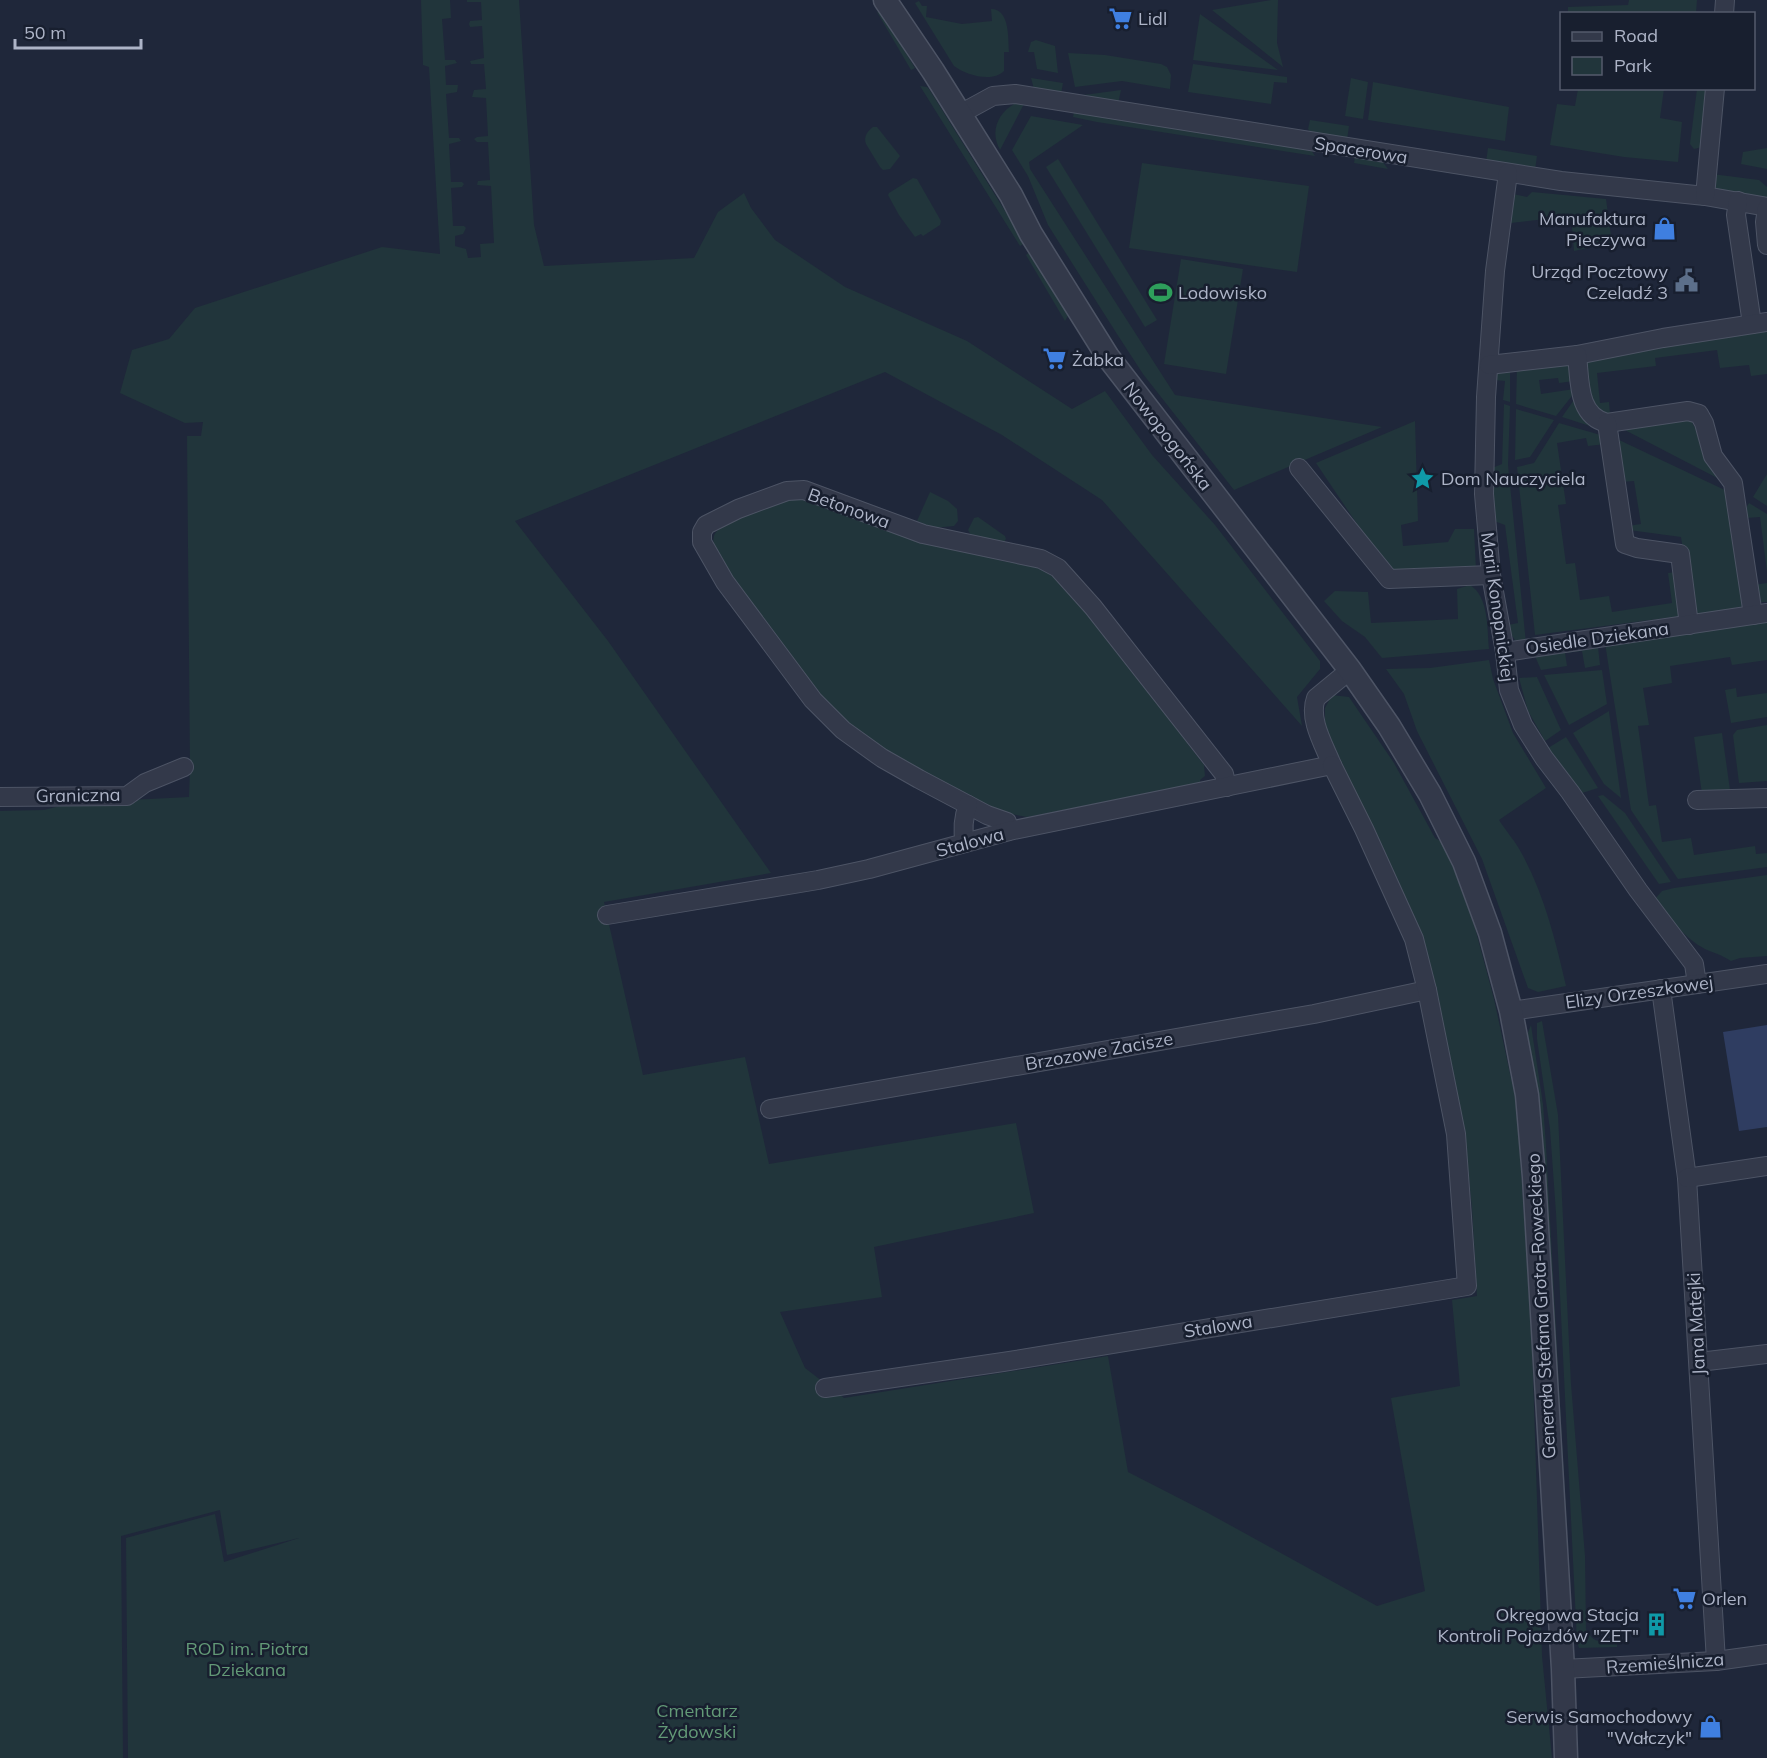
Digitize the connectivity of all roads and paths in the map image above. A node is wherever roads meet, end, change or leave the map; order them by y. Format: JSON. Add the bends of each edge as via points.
{"nodes":[{"id":1,"x":885,"y":0,"type":"edge"},
{"id":2,"x":1715,"y":90,"type":"edge"},
{"id":3,"x":960,"y":114,"type":"junction"},
{"id":4,"x":1508,"y":173,"type":"junction"},
{"id":5,"x":1705,"y":196,"type":"junction"},
{"id":6,"x":1738,"y":201,"type":"junction"},
{"id":7,"x":1767,"y":207,"type":"edge"},
{"id":8,"x":1767,"y":245,"type":"edge"},
{"id":9,"x":1760,"y":323,"type":"edge"},
{"id":10,"x":1577,"y":355,"type":"junction"},
{"id":11,"x":1489,"y":365,"type":"junction"},
{"id":12,"x":1607,"y":423,"type":"junction"},
{"id":13,"x":1299,"y":468,"type":"dead end"},
{"id":14,"x":1491,"y":575,"type":"junction"},
{"id":15,"x":1760,"y":614,"type":"edge"},
{"id":16,"x":1689,"y":625,"type":"junction"},
{"id":17,"x":1505,"y":652,"type":"junction"},
{"id":18,"x":1350,"y":670,"type":"junction"},
{"id":19,"x":1332,"y":765,"type":"junction"},
{"id":20,"x":184,"y":767,"type":"dead end"},
{"id":21,"x":1227,"y":787,"type":"junction"},
{"id":22,"x":0,"y":796,"type":"edge"},
{"id":23,"x":1767,"y":798,"type":"edge"},
{"id":24,"x":1698,"y":800,"type":"dead end"},
{"id":25,"x":968,"y":805,"type":"junction"},
{"id":26,"x":1009,"y":831,"type":"junction"},
{"id":27,"x":965,"y":843,"type":"junction"},
{"id":28,"x":1464,"y":862,"type":"joint"},
{"id":29,"x":607,"y":915,"type":"dead end"},
{"id":30,"x":1767,"y":974,"type":"edge"},
{"id":31,"x":1698,"y":984,"type":"junction"},
{"id":32,"x":1661,"y":989,"type":"junction"},
{"id":33,"x":1427,"y":990,"type":"junction"},
{"id":34,"x":1512,"y":1011,"type":"junction"},
{"id":35,"x":770,"y":1109,"type":"dead end"},
{"id":36,"x":1767,"y":1166,"type":"edge"},
{"id":37,"x":1687,"y":1178,"type":"junction"},
{"id":38,"x":1767,"y":1354,"type":"edge"},
{"id":39,"x":1699,"y":1362,"type":"junction"},
{"id":40,"x":825,"y":1388,"type":"dead end"},
{"id":41,"x":1767,"y":1654,"type":"edge"},
{"id":42,"x":1716,"y":1661,"type":"junction"},
{"id":43,"x":1563,"y":1669,"type":"junction"},
{"id":44,"x":1566,"y":1758,"type":"edge"}],
"edges":[{"from":1,"to":3,"type":"street","name":"Nowopogońska"},
{"from":2,"to":5,"type":"street"},
{"from":3,"to":4,"type":"street","name":"Spacerowa","via":[[993,96],[1015,94]]},
{"from":3,"to":18,"type":"street","name":"Nowopogońska","via":[[1108,357]]},
{"from":4,"to":5,"type":"street","name":"Spacerowa"},
{"from":4,"to":11,"type":"street","name":"Marii Konopnickiej","via":[[1495,271]]},
{"from":5,"to":6,"type":"street","name":"Spacerowa"},
{"from":6,"to":7,"type":"street","name":"Spacerowa"},
{"from":6,"to":9,"type":"street","via":[[1736,215]]},
{"from":7,"to":8,"type":"street"},
{"from":9,"to":10,"type":"street"},
{"from":10,"to":11,"type":"street"},
{"from":10,"to":12,"type":"street","via":[[1586,410]]},
{"from":11,"to":14,"type":"street","name":"Marii Konopnickiej","via":[[1484,494]]},
{"from":12,"to":15,"type":"street","name":"Osiedle Dziekana","via":[[1688,411],[1699,414],[1713,456],[1733,483]]},
{"from":12,"to":16,"type":"street","name":"Osiedle Dziekana","via":[[1625,544],[1680,554]]},
{"from":13,"to":14,"type":"street","via":[[1389,579]]},
{"from":14,"to":17,"type":"street","name":"Marii Konopnickiej"},
{"from":15,"to":16,"type":"street","name":"Osiedle Dziekana"},
{"from":16,"to":17,"type":"street","name":"Osiedle Dziekana"},
{"from":17,"to":31,"type":"street","name":"Marii Konopnickiej","via":[[1509,690],[1523,725],[1694,964]]},
{"from":18,"to":19,"type":"street","via":[[1316,698],[1313,705],[1315,722]]},
{"from":18,"to":28,"type":"street","name":"Nowopogońska","via":[[1411,760]]},
{"from":19,"to":21,"type":"street","name":"Stalowa"},
{"from":19,"to":33,"type":"street","via":[[1414,939]]},
{"from":20,"to":22,"type":"street","name":"Graniczna","via":[[145,783],[127,796]]},
{"from":21,"to":25,"type":"street","name":"Betonowa","via":[[1224,774],[1093,607],[1058,568],[1041,559],[923,534],[811,491],[787,491],[706,525],[702,542],[725,582],[813,700],[843,730],[882,758]]},
{"from":21,"to":26,"type":"street","name":"Stalowa"},
{"from":23,"to":24,"type":"street"},
{"from":25,"to":26,"type":"street","name":"Betonowa","via":[[1007,822]]},
{"from":25,"to":27,"type":"street","via":[[964,817]]},
{"from":26,"to":27,"type":"street","name":"Stalowa"},
{"from":27,"to":29,"type":"street","name":"Stalowa","via":[[818,880]]},
{"from":28,"to":34,"type":"street","name":"Generała Stefana Grota-Roweckiego"},
{"from":30,"to":31,"type":"street","name":"Elizy Orzeszkowej"},
{"from":31,"to":32,"type":"street","name":"Elizy Orzeszkowej"},
{"from":32,"to":34,"type":"street","name":"Elizy Orzeszkowej"},
{"from":32,"to":37,"type":"street","name":"Jana Matejki"},
{"from":33,"to":35,"type":"street","name":"Brzozowe Zacisze","via":[[1314,1014]]},
{"from":33,"to":40,"type":"street","name":"Stalowa","via":[[1456,1141],[1467,1286]]},
{"from":34,"to":43,"type":"street","name":"Generała Stefana Grota-Roweckiego","via":[[1527,1095],[1534,1177]]},
{"from":36,"to":37,"type":"street"},
{"from":37,"to":39,"type":"street","name":"Jana Matejki"},
{"from":38,"to":39,"type":"street"},
{"from":39,"to":42,"type":"street","name":"Jana Matejki"},
{"from":41,"to":42,"type":"street","name":"Rzemieślnicza"},
{"from":42,"to":43,"type":"street","name":"Rzemieślnicza"},
{"from":43,"to":44,"type":"street","name":"Generała Stefana Grota-Roweckiego"}]}
